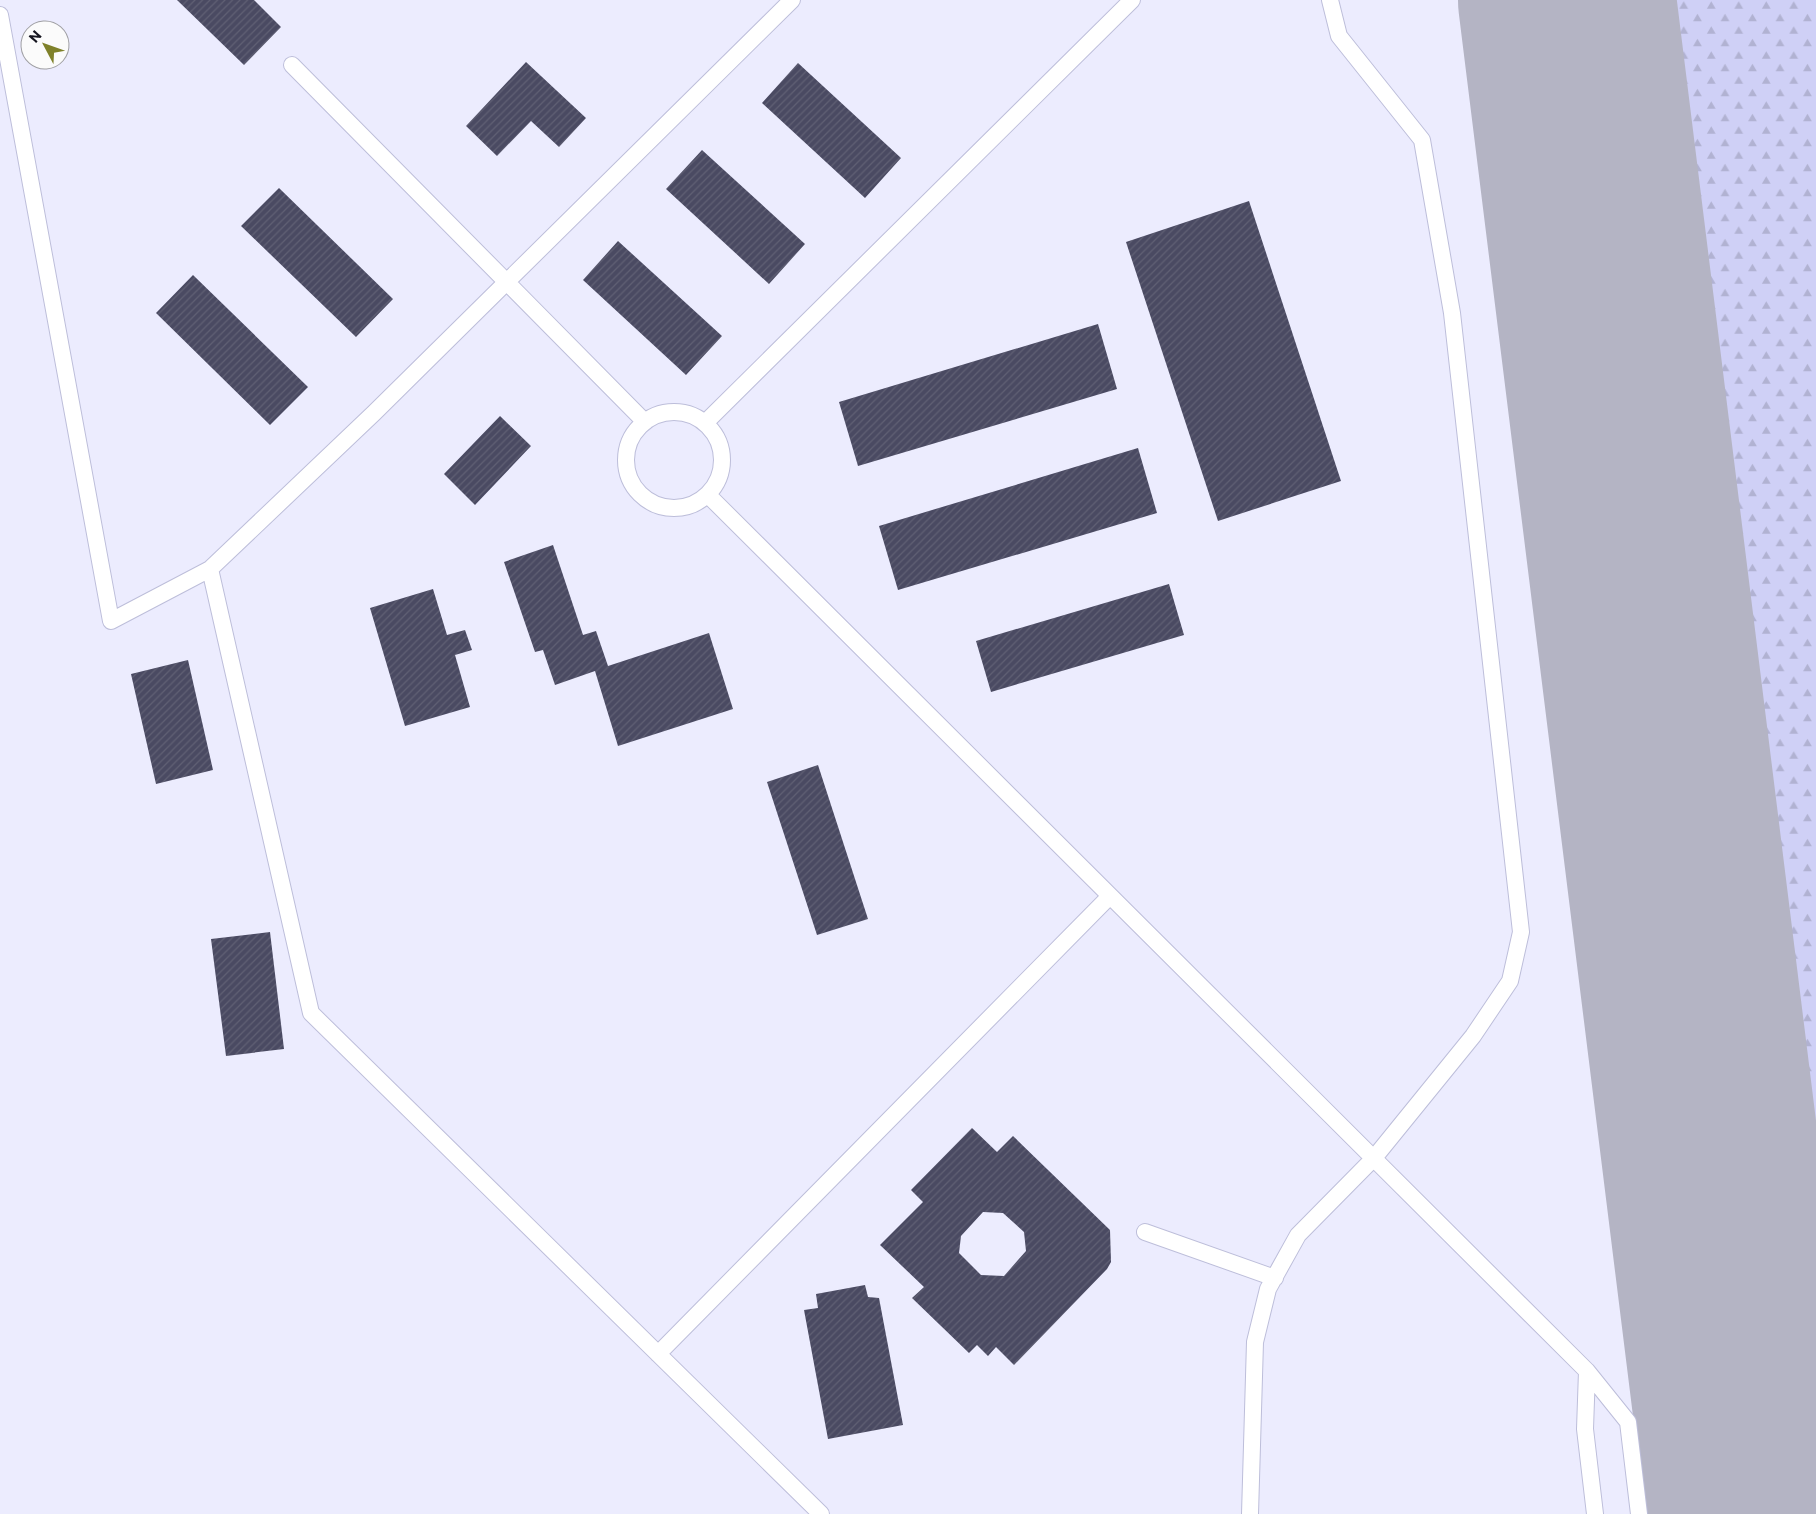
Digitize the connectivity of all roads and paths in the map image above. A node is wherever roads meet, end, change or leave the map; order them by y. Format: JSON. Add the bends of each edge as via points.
{"nodes":[{"id":1,"x":792,"y":0,"type":"edge"},
{"id":2,"x":1132,"y":0,"type":"edge"},
{"id":3,"x":1330,"y":0,"type":"edge"},
{"id":4,"x":0,"y":14,"type":"edge"},
{"id":5,"x":292,"y":65,"type":"dead end"},
{"id":6,"x":507,"y":282,"type":"junction"},
{"id":7,"x":645,"y":422,"type":"junction"},
{"id":8,"x":705,"y":423,"type":"junction"},
{"id":9,"x":708,"y":495,"type":"junction"},
{"id":10,"x":210,"y":569,"type":"junction"},
{"id":11,"x":1110,"y":896,"type":"junction"},
{"id":12,"x":1374,"y":1158,"type":"junction"},
{"id":13,"x":1145,"y":1232,"type":"dead end"},
{"id":14,"x":1275,"y":1278,"type":"junction"},
{"id":15,"x":658,"y":1354,"type":"junction"},
{"id":16,"x":1588,"y":1371,"type":"junction"},
{"id":17,"x":821,"y":1514,"type":"edge"},
{"id":18,"x":1250,"y":1514,"type":"edge"},
{"id":19,"x":1595,"y":1514,"type":"edge"},
{"id":20,"x":1639,"y":1514,"type":"edge"}],
"edges":[{"from":1,"to":6,"type":"lane"},
{"from":2,"to":8,"type":"lane"},
{"from":3,"to":12,"type":"lane","via":[[1339,36],[1422,140],[1452,313],[1521,932],[1510,980],[1473,1036]]},
{"from":4,"to":10,"type":"lane","via":[[111,621]]},
{"from":5,"to":6,"type":"lane"},
{"from":6,"to":7,"type":"lane"},
{"from":6,"to":10,"type":"lane"},
{"from":7,"to":8,"type":"lane","via":[[659,414],[675,412],[691,415]]},
{"from":7,"to":9,"type":"lane","via":[[627,447],[625,463],[637,492],[649,502],[679,509]]},
{"from":8,"to":9,"type":"lane","via":[[721,450],[722,466]]},
{"from":9,"to":11,"type":"lane"},
{"from":10,"to":15,"type":"lane","via":[[311,1013]]},
{"from":11,"to":12,"type":"lane"},
{"from":11,"to":15,"type":"lane"},
{"from":12,"to":14,"type":"lane","via":[[1298,1235]]},
{"from":12,"to":16,"type":"lane"},
{"from":13,"to":14,"type":"lane"},
{"from":14,"to":18,"type":"lane","via":[[1268,1289],[1255,1342]]},
{"from":15,"to":17,"type":"lane"},
{"from":16,"to":19,"type":"lane","via":[[1585,1430]]},
{"from":16,"to":20,"type":"lane","via":[[1628,1422]]}]}
